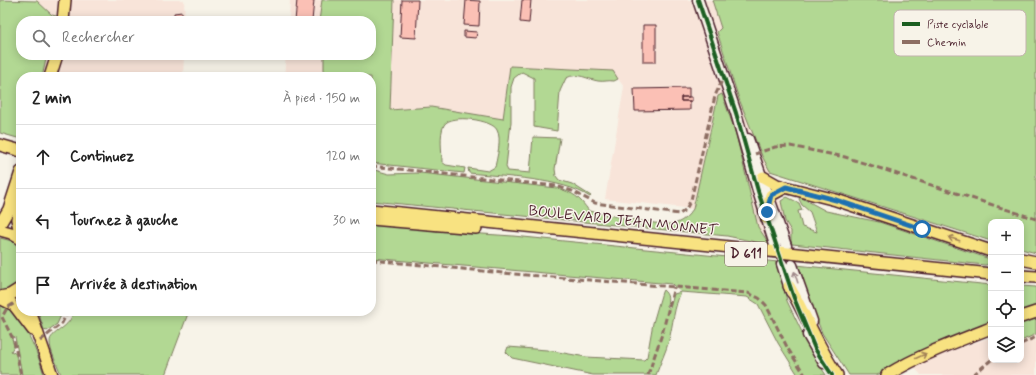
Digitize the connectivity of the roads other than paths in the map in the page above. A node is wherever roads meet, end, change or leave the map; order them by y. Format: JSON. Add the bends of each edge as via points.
{"nodes":[{"id":1,"x":65,"y":0,"type":"edge"},
{"id":2,"x":71,"y":0,"type":"edge"},
{"id":3,"x":698,"y":0,"type":"edge"},
{"id":4,"x":63,"y":16,"type":"edge"},
{"id":5,"x":69,"y":16,"type":"edge"},
{"id":6,"x":55,"y":60,"type":"edge"},
{"id":7,"x":62,"y":60,"type":"edge"},
{"id":8,"x":52,"y":72,"type":"edge"},
{"id":9,"x":58,"y":72,"type":"edge"},
{"id":10,"x":736,"y":113,"type":"junction"},
{"id":11,"x":1,"y":141,"type":"edge"},
{"id":12,"x":16,"y":144,"type":"edge"},
{"id":13,"x":16,"y":148,"type":"edge"},
{"id":14,"x":763,"y":177,"type":"junction"},
{"id":15,"x":16,"y":187,"type":"edge"},
{"id":16,"x":786,"y":187,"type":"junction"},
{"id":17,"x":770,"y":198,"type":"junction"},
{"id":18,"x":376,"y":211,"type":"edge"},
{"id":19,"x":376,"y":216,"type":"edge"},
{"id":20,"x":767,"y":219,"type":"junction"},
{"id":21,"x":376,"y":220,"type":"edge"},
{"id":22,"x":0,"y":224,"type":"edge"},
{"id":23,"x":500,"y":229,"type":"junction"},
{"id":24,"x":0,"y":230,"type":"edge"},
{"id":25,"x":16,"y":236,"type":"edge"},
{"id":26,"x":988,"y":250,"type":"edge"},
{"id":27,"x":1024,"y":260,"type":"edge"},
{"id":28,"x":1036,"y":262,"type":"edge"},
{"id":29,"x":782,"y":264,"type":"dead end"},
{"id":30,"x":792,"y":265,"type":"dead end"},
{"id":31,"x":988,"y":274,"type":"edge"},
{"id":32,"x":1024,"y":276,"type":"edge"},
{"id":33,"x":1036,"y":277,"type":"edge"},
{"id":34,"x":988,"y":279,"type":"edge"},
{"id":35,"x":1024,"y":281,"type":"edge"},
{"id":36,"x":1036,"y":282,"type":"edge"},
{"id":37,"x":789,"y":286,"type":"junction"},
{"id":38,"x":16,"y":291,"type":"edge"},
{"id":39,"x":0,"y":298,"type":"edge"},
{"id":40,"x":16,"y":308,"type":"edge"},
{"id":41,"x":1036,"y":312,"type":"edge"},
{"id":42,"x":22,"y":316,"type":"edge"},
{"id":43,"x":32,"y":316,"type":"edge"},
{"id":44,"x":1024,"y":316,"type":"edge"},
{"id":45,"x":988,"y":329,"type":"edge"},
{"id":46,"x":38,"y":336,"type":"junction"},
{"id":47,"x":52,"y":375,"type":"edge"},
{"id":48,"x":832,"y":375,"type":"edge"},
{"id":49,"x":837,"y":375,"type":"edge"},
{"id":50,"x":843,"y":375,"type":"edge"},
{"id":51,"x":887,"y":375,"type":"edge"}],
"edges":[{"from":1,"to":4,"type":"main road"},
{"from":2,"to":5,"type":"main road"},
{"from":3,"to":10,"type":"street"},
{"from":6,"to":8,"type":"main road"},
{"from":7,"to":9,"type":"main road"},
{"from":10,"to":14,"type":"street"},
{"from":10,"to":20,"type":"street"},
{"from":11,"to":12,"type":"main road"},
{"from":11,"to":13,"type":"main road"},
{"from":14,"to":16,"type":"main road"},
{"from":14,"to":17,"type":"street"},
{"from":15,"to":22,"type":"main road","via":[[9,209]]},
{"from":16,"to":17,"type":"main road","via":[[774,192]]},
{"from":26,"to":16,"type":"main road","one_way":true,"via":[[836,200]]},
{"from":17,"to":20,"type":"main road"},
{"from":17,"to":20,"type":"street","via":[[781,246]]},
{"from":18,"to":31,"type":"main road","name":"BOULEVARD JEAN MONNET","number":"D 611"},
{"from":19,"to":23,"type":"main road","name":"BOULEVARD JEAN MONNET","number":"D 611"},
{"from":21,"to":23,"type":"main road"},
{"from":23,"to":34,"type":"main road","name":"BOULEVARD JEAN MONNET","number":"D 611"},
{"from":24,"to":25,"type":"main road"},
{"from":27,"to":28,"type":"main road"},
{"from":29,"to":37,"type":"street"},
{"from":50,"to":30,"type":"street","one_way":true,"via":[[816,330]]},
{"from":32,"to":33,"type":"main road"},
{"from":35,"to":36,"type":"main road"},
{"from":37,"to":48,"type":"street","via":[[815,349]]},
{"from":37,"to":49,"type":"main road","via":[[802,307],[816,342]]},
{"from":38,"to":39,"type":"main road"},
{"from":39,"to":40,"type":"main road"},
{"from":41,"to":44,"type":"main road"},
{"from":42,"to":46,"type":"main road"},
{"from":43,"to":46,"type":"main road"},
{"from":51,"to":45,"type":"main road","one_way":true,"via":[[936,349]]},
{"from":46,"to":47,"type":"main road"}]}
